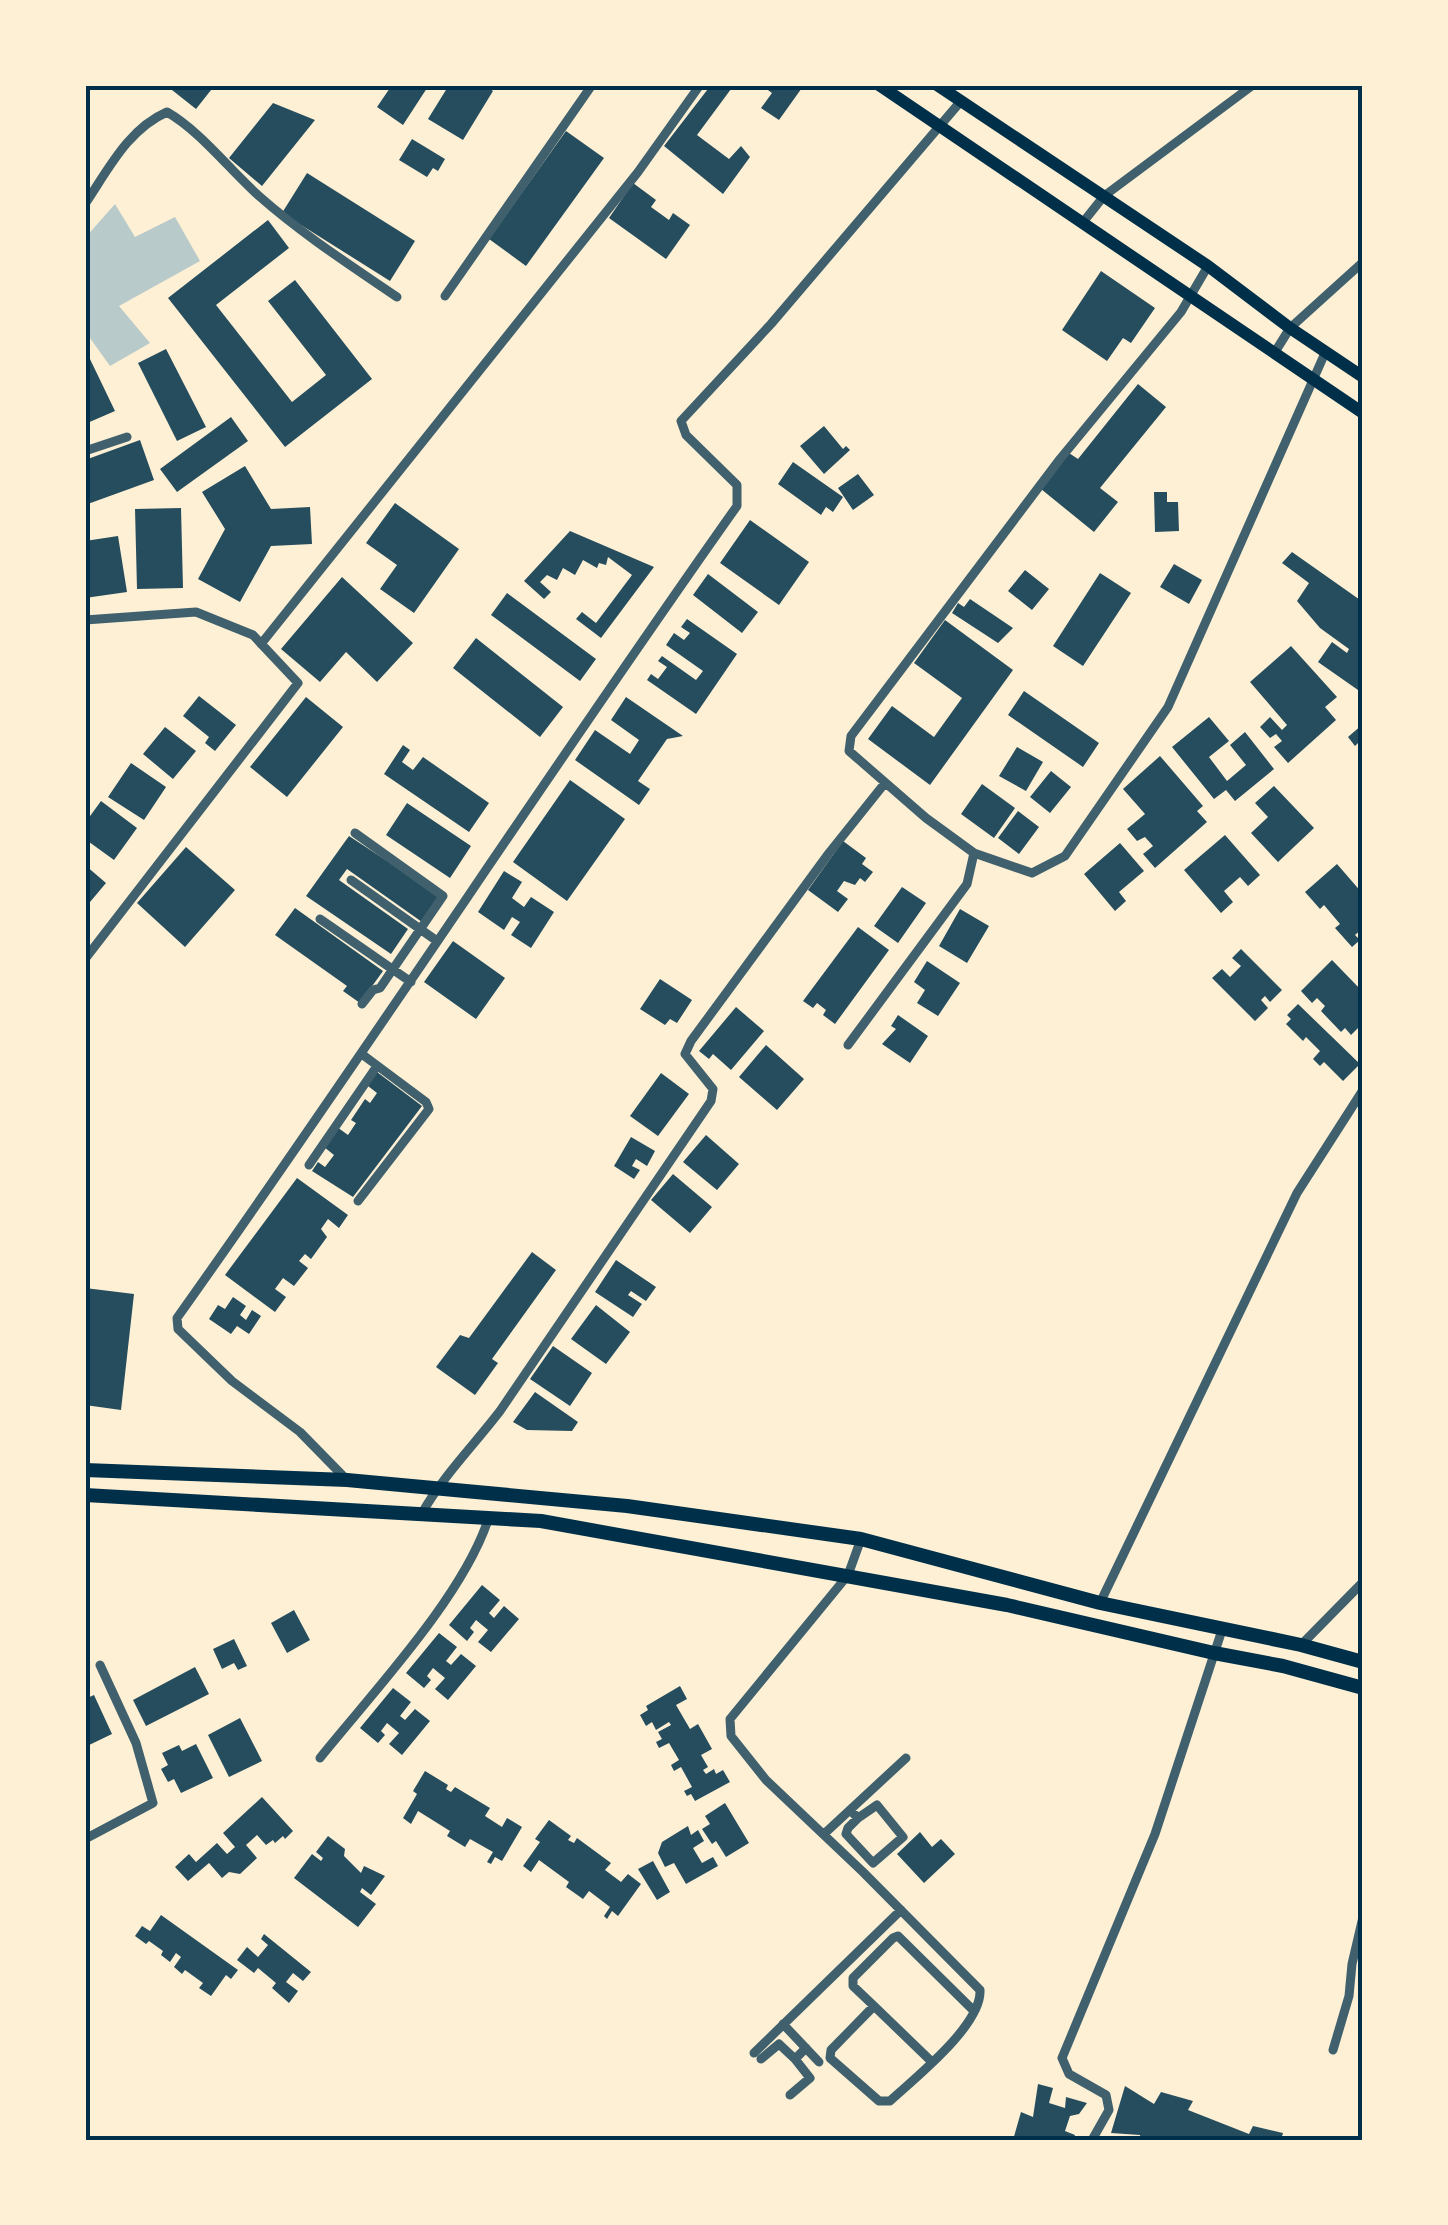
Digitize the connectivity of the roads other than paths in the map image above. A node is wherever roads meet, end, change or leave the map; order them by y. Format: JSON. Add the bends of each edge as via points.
{"nodes":[{"id":1,"x":592,"y":85,"type":"edge"},
{"id":2,"x":700,"y":85,"type":"edge"},
{"id":3,"x":879,"y":85,"type":"edge"},
{"id":4,"x":937,"y":85,"type":"edge"},
{"id":5,"x":1252,"y":85,"type":"edge"},
{"id":6,"x":960,"y":101,"type":"junction"},
{"id":7,"x":940,"y":124,"type":"junction"},
{"id":8,"x":1104,"y":196,"type":"junction"},
{"id":9,"x":85,"y":204,"type":"edge"},
{"id":10,"x":1084,"y":222,"type":"junction"},
{"id":11,"x":1363,"y":262,"type":"edge"},
{"id":12,"x":1208,"y":266,"type":"junction"},
{"id":13,"x":1192,"y":294,"type":"junction"},
{"id":14,"x":445,"y":296,"type":"dead end"},
{"id":15,"x":397,"y":297,"type":"dead end"},
{"id":16,"x":1290,"y":328,"type":"junction"},
{"id":17,"x":1275,"y":352,"type":"junction"},
{"id":18,"x":1325,"y":353,"type":"junction"},
{"id":19,"x":1363,"y":378,"type":"edge"},
{"id":20,"x":1314,"y":380,"type":"junction"},
{"id":21,"x":1363,"y":413,"type":"edge"},
{"id":22,"x":127,"y":437,"type":"dead end"},
{"id":23,"x":85,"y":450,"type":"edge"},
{"id":24,"x":85,"y":620,"type":"edge"},
{"id":25,"x":261,"y":644,"type":"junction"},
{"id":26,"x":885,"y":783,"type":"junction"},
{"id":27,"x":356,"y":833,"type":"dead end"},
{"id":28,"x":974,"y":853,"type":"junction"},
{"id":29,"x":351,"y":880,"type":"dead end"},
{"id":30,"x":320,"y":919,"type":"dead end"},
{"id":31,"x":421,"y":930,"type":"junction"},
{"id":32,"x":437,"y":941,"type":"junction"},
{"id":33,"x":85,"y":959,"type":"edge"},
{"id":34,"x":393,"y":970,"type":"junction"},
{"id":35,"x":410,"y":982,"type":"junction"},
{"id":36,"x":362,"y":1004,"type":"dead end"},
{"id":37,"x":848,"y":1046,"type":"dead end"},
{"id":38,"x":363,"y":1055,"type":"junction"},
{"id":39,"x":378,"y":1066,"type":"junction"},
{"id":40,"x":1363,"y":1090,"type":"edge"},
{"id":41,"x":327,"y":1108,"type":"junction"},
{"id":42,"x":341,"y":1120,"type":"junction"},
{"id":43,"x":309,"y":1165,"type":"dead end"},
{"id":44,"x":358,"y":1201,"type":"dead end"},
{"id":45,"x":85,"y":1470,"type":"edge"},
{"id":46,"x":347,"y":1480,"type":"junction"},
{"id":47,"x":435,"y":1490,"type":"junction"},
{"id":48,"x":85,"y":1495,"type":"edge"},
{"id":49,"x":422,"y":1512,"type":"junction"},
{"id":50,"x":489,"y":1517,"type":"junction"},
{"id":51,"x":861,"y":1539,"type":"junction"},
{"id":52,"x":848,"y":1574,"type":"junction"},
{"id":53,"x":1363,"y":1582,"type":"edge"},
{"id":54,"x":1100,"y":1603,"type":"junction"},
{"id":55,"x":1222,"y":1630,"type":"junction"},
{"id":56,"x":1283,"y":1642,"type":"junction"},
{"id":57,"x":1301,"y":1645,"type":"junction"},
{"id":58,"x":1214,"y":1654,"type":"junction"},
{"id":59,"x":1363,"y":1662,"type":"edge"},
{"id":60,"x":100,"y":1665,"type":"dead end"},
{"id":61,"x":1278,"y":1665,"type":"junction"},
{"id":62,"x":1363,"y":1688,"type":"edge"},
{"id":63,"x":320,"y":1758,"type":"dead end"},
{"id":64,"x":906,"y":1758,"type":"dead end"},
{"id":65,"x":854,"y":1814,"type":"junction"},
{"id":66,"x":824,"y":1834,"type":"junction"},
{"id":67,"x":85,"y":1839,"type":"edge"},
{"id":68,"x":872,"y":1863,"type":"junction"},
{"id":69,"x":863,"y":1872,"type":"junction"},
{"id":70,"x":900,"y":1910,"type":"junction"},
{"id":71,"x":1363,"y":1917,"type":"edge"},
{"id":72,"x":874,"y":2006,"type":"junction"},
{"id":73,"x":974,"y":2011,"type":"junction"},
{"id":74,"x":783,"y":2024,"type":"junction"},
{"id":75,"x":806,"y":2048,"type":"junction"},
{"id":76,"x":1333,"y":2050,"type":"dead end"},
{"id":77,"x":796,"y":2059,"type":"junction"},
{"id":78,"x":819,"y":2062,"type":"dead end"},
{"id":79,"x":932,"y":2062,"type":"junction"},
{"id":80,"x":790,"y":2095,"type":"dead end"},
{"id":81,"x":1092,"y":2140,"type":"edge"}],
"edges":[{"from":1,"to":14,"type":"street"},
{"from":2,"to":25,"type":"street"},
{"from":3,"to":7,"type":"main road"},
{"from":4,"to":6,"type":"main road"},
{"from":5,"to":8,"type":"street"},
{"from":6,"to":7,"type":"street"},
{"from":6,"to":8,"type":"main road"},
{"from":7,"to":10,"type":"main road"},
{"from":7,"to":32,"type":"street","via":[[681,421],[686,435],[737,486],[737,506]]},
{"from":8,"to":10,"type":"street"},
{"from":8,"to":12,"type":"main road"},
{"from":9,"to":15,"type":"street","via":[[147,120],[167,112],[262,199]]},
{"from":10,"to":13,"type":"main road"},
{"from":11,"to":16,"type":"street"},
{"from":12,"to":13,"type":"street"},
{"from":12,"to":16,"type":"main road"},
{"from":13,"to":17,"type":"main road"},
{"from":13,"to":26,"type":"street","via":[[851,736],[849,751]]},
{"from":16,"to":17,"type":"street"},
{"from":16,"to":18,"type":"main road"},
{"from":17,"to":20,"type":"main road"},
{"from":18,"to":19,"type":"main road"},
{"from":18,"to":20,"type":"street"},
{"from":20,"to":21,"type":"main road"},
{"from":20,"to":28,"type":"street","via":[[1168,706],[1065,856],[1032,873]]},
{"from":22,"to":23,"type":"street"},
{"from":24,"to":25,"type":"street","via":[[196,612]]},
{"from":25,"to":33,"type":"street","via":[[298,683]]},
{"from":26,"to":28,"type":"street"},
{"from":26,"to":47,"type":"street","via":[[691,1042],[685,1054],[713,1089],[712,1101],[500,1411]]},
{"from":27,"to":31,"type":"street","via":[[444,896]]},
{"from":28,"to":37,"type":"street","via":[[967,884]]},
{"from":29,"to":31,"type":"street"},
{"from":30,"to":34,"type":"street"},
{"from":31,"to":32,"type":"street"},
{"from":31,"to":34,"type":"street"},
{"from":32,"to":35,"type":"street"},
{"from":34,"to":35,"type":"street"},
{"from":34,"to":36,"type":"street"},
{"from":35,"to":38,"type":"street"},
{"from":38,"to":39,"type":"street"},
{"from":38,"to":41,"type":"street"},
{"from":39,"to":42,"type":"street"},
{"from":39,"to":44,"type":"street","via":[[428,1109]]},
{"from":40,"to":54,"type":"street","via":[[1296,1192]]},
{"from":41,"to":42,"type":"street"},
{"from":41,"to":46,"type":"street","via":[[177,1318],[178,1329],[232,1381],[300,1432]]},
{"from":42,"to":43,"type":"street"},
{"from":45,"to":46,"type":"main road"},
{"from":46,"to":47,"type":"main road"},
{"from":47,"to":49,"type":"street"},
{"from":47,"to":51,"type":"main road","via":[[627,1506]]},
{"from":48,"to":49,"type":"main road"},
{"from":49,"to":50,"type":"main road"},
{"from":50,"to":52,"type":"main road"},
{"from":50,"to":63,"type":"street","via":[[481,1544],[422,1632]]},
{"from":51,"to":52,"type":"street"},
{"from":51,"to":54,"type":"main road"},
{"from":52,"to":58,"type":"main road"},
{"from":52,"to":66,"type":"street","via":[[730,1719],[731,1736],[766,1780]]},
{"from":53,"to":57,"type":"street"},
{"from":54,"to":55,"type":"main road"},
{"from":55,"to":56,"type":"main road"},
{"from":55,"to":58,"type":"street"},
{"from":56,"to":57,"type":"main road"},
{"from":56,"to":61,"type":"main road"},
{"from":57,"to":59,"type":"main road"},
{"from":58,"to":61,"type":"main road"},
{"from":58,"to":81,"type":"street","via":[[1155,1834],[1062,2058],[1069,2074],[1106,2094],[1108,2110]]},
{"from":60,"to":67,"type":"street","via":[[136,1744],[153,1803]]},
{"from":61,"to":62,"type":"main road"},
{"from":64,"to":65,"type":"street"},
{"from":65,"to":66,"type":"street"},
{"from":65,"to":68,"type":"street","via":[[846,1834]]},
{"from":65,"to":68,"type":"street","via":[[877,1805],[904,1837]]},
{"from":66,"to":69,"type":"street"},
{"from":68,"to":69,"type":"street"},
{"from":69,"to":70,"type":"street"},
{"from":70,"to":73,"type":"street","via":[[980,1990]]},
{"from":70,"to":74,"type":"street"},
{"from":71,"to":76,"type":"street"},
{"from":72,"to":73,"type":"street","via":[[853,1978],[898,1936]]},
{"from":72,"to":79,"type":"street"},
{"from":72,"to":79,"type":"street","via":[[830,2058],[879,2100],[890,2101]]},
{"from":73,"to":79,"type":"street"},
{"from":74,"to":75,"type":"street"},
{"from":74,"to":77,"type":"street","via":[[757,2056],[779,2044]]},
{"from":75,"to":77,"type":"street"},
{"from":75,"to":78,"type":"street"},
{"from":77,"to":80,"type":"street","via":[[810,2078]]}]}
